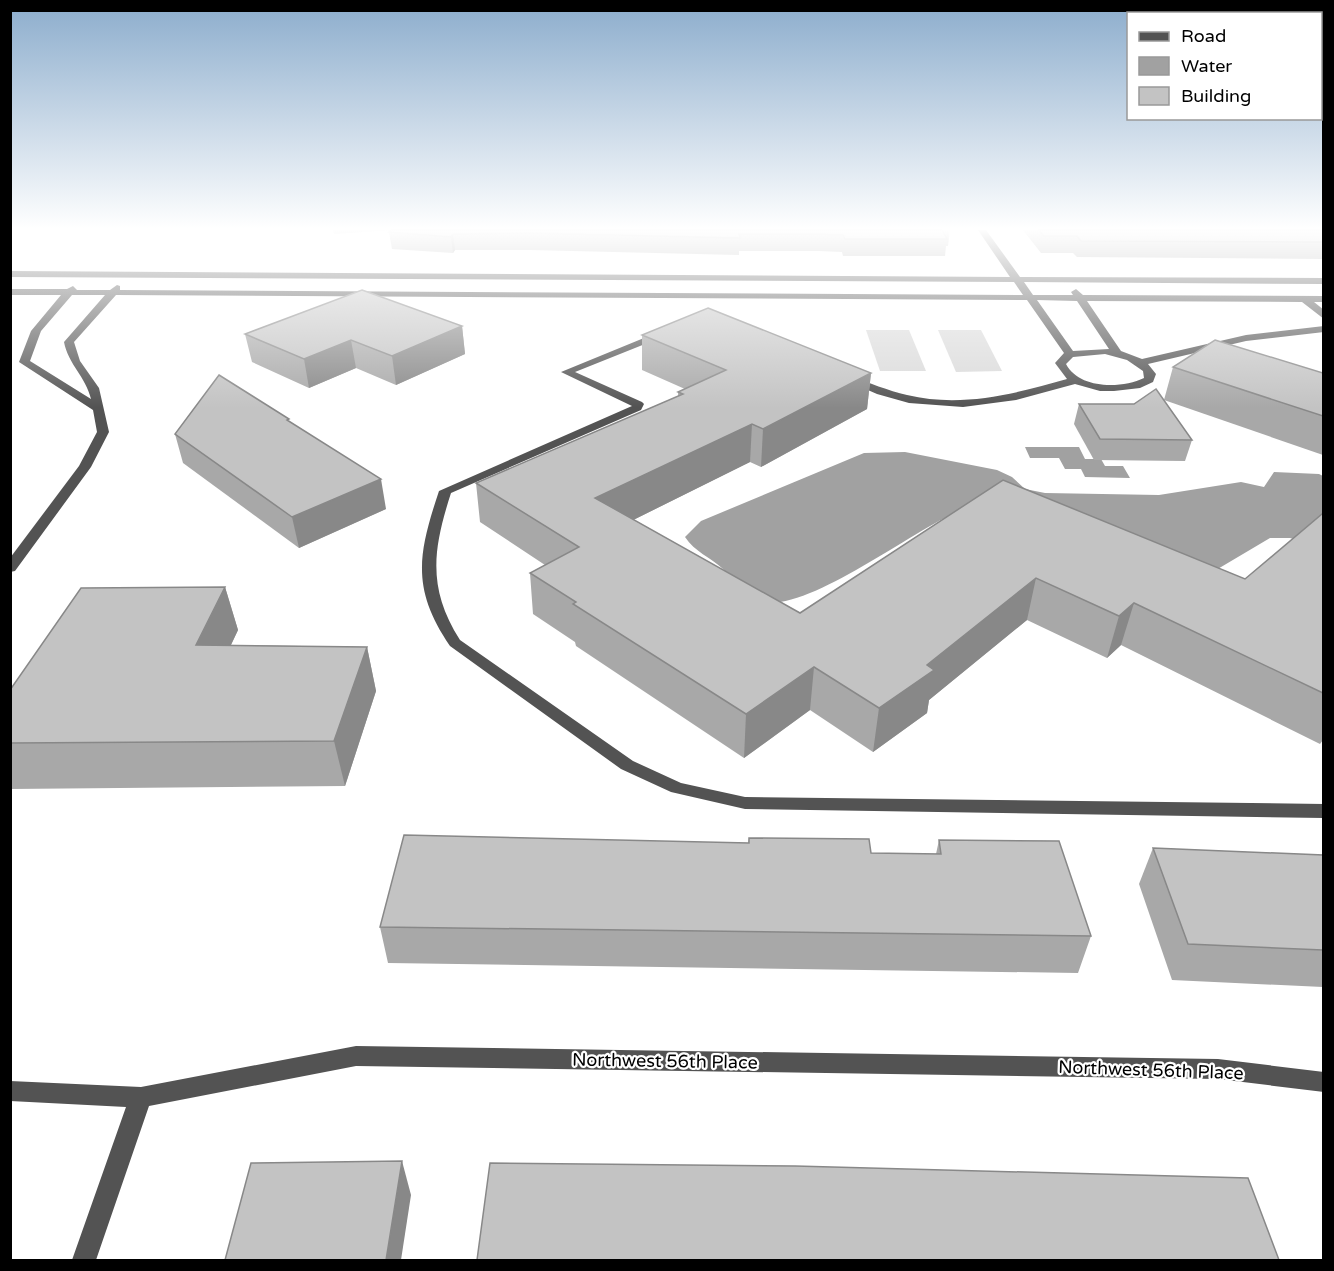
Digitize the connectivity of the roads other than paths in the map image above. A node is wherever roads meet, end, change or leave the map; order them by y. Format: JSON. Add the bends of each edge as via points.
{"nodes":[{"id":1,"x":72,"y":289,"type":"edge"},
{"id":2,"x":115,"y":289,"type":"edge"},
{"id":3,"x":1022,"y":289,"type":"edge"},
{"id":4,"x":1074,"y":289,"type":"edge"},
{"id":5,"x":10,"y":292,"type":"edge"},
{"id":6,"x":69,"y":292,"type":"junction"},
{"id":7,"x":113,"y":292,"type":"junction"},
{"id":8,"x":1028,"y":297,"type":"junction"},
{"id":9,"x":1080,"y":298,"type":"junction"},
{"id":10,"x":1305,"y":299,"type":"junction"},
{"id":11,"x":1323,"y":299,"type":"edge"},
{"id":12,"x":1323,"y":316,"type":"edge"},
{"id":13,"x":674,"y":329,"type":"edge"},
{"id":14,"x":1323,"y":329,"type":"edge"},
{"id":15,"x":1070,"y":354,"type":"junction"},
{"id":16,"x":1118,"y":354,"type":"junction"},
{"id":17,"x":1141,"y":363,"type":"junction"},
{"id":18,"x":832,"y":372,"type":"edge"},
{"id":19,"x":1076,"y":380,"type":"junction"},
{"id":20,"x":96,"y":407,"type":"junction"},
{"id":21,"x":10,"y":568,"type":"edge"},
{"id":22,"x":1323,"y":811,"type":"edge"},
{"id":23,"x":1323,"y":1082,"type":"edge"},
{"id":24,"x":10,"y":1090,"type":"edge"},
{"id":25,"x":141,"y":1097,"type":"junction"},
{"id":26,"x":84,"y":1260,"type":"edge"}],
"edges":[{"from":1,"to":6,"type":"street"},
{"from":2,"to":7,"type":"street"},
{"from":3,"to":8,"type":"street"},
{"from":4,"to":9,"type":"street"},
{"from":5,"to":6,"type":"street"},
{"from":6,"to":7,"type":"street"},
{"from":6,"to":20,"type":"street","via":[[27,346],[24,362]]},
{"from":7,"to":8,"type":"street"},
{"from":7,"to":20,"type":"street","via":[[69,342],[79,370],[93,385]]},
{"from":8,"to":9,"type":"street"},
{"from":8,"to":15,"type":"street"},
{"from":9,"to":10,"type":"street"},
{"from":9,"to":16,"type":"street"},
{"from":10,"to":11,"type":"street"},
{"from":10,"to":12,"type":"street"},
{"from":13,"to":22,"type":"street","via":[[566,372],[638,404],[637,408],[445,491],[433,529],[430,596],[455,643],[627,765],[676,788],[745,802]]},
{"from":14,"to":17,"type":"street","via":[[1246,338]]},
{"from":15,"to":16,"type":"street"},
{"from":15,"to":19,"type":"street","via":[[1060,363],[1066,375]]},
{"from":16,"to":17,"type":"street"},
{"from":17,"to":19,"type":"street","via":[[1151,374],[1142,385],[1118,389]]},
{"from":18,"to":19,"type":"street","via":[[875,390],[944,406],[978,405],[1029,395]]},
{"from":20,"to":21,"type":"street","via":[[103,432],[85,467]]},
{"from":23,"to":25,"type":"street","name":"Northwest 56th Place","via":[[1218,1069],[356,1056]]},
{"from":24,"to":25,"type":"street","name":"Northwest 56th Place"},
{"from":25,"to":26,"type":"street"}]}
